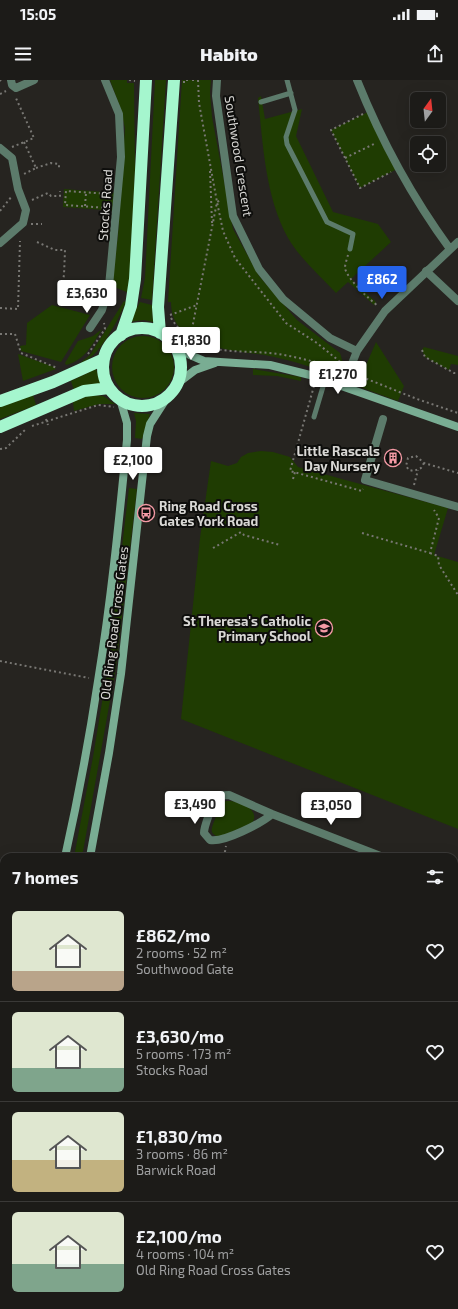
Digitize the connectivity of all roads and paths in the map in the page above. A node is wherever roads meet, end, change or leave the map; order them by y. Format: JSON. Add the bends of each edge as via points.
{"nodes":[{"id":1,"x":34,"y":80,"type":"edge"},
{"id":2,"x":106,"y":80,"type":"edge"},
{"id":3,"x":129,"y":80,"type":"edge"},
{"id":4,"x":187,"y":80,"type":"edge"},
{"id":5,"x":192,"y":80,"type":"edge"},
{"id":6,"x":195,"y":80,"type":"edge"},
{"id":7,"x":217,"y":80,"type":"edge"},
{"id":8,"x":287,"y":80,"type":"edge"},
{"id":9,"x":357,"y":80,"type":"edge"},
{"id":10,"x":141,"y":81,"type":"edge"},
{"id":11,"x":177,"y":81,"type":"edge"},
{"id":12,"x":11,"y":83,"type":"edge"},
{"id":13,"x":291,"y":94,"type":"junction"},
{"id":14,"x":261,"y":102,"type":"dead end"},
{"id":15,"x":370,"y":111,"type":"junction"},
{"id":16,"x":384,"y":139,"type":"junction"},
{"id":17,"x":24,"y":142,"type":"junction"},
{"id":18,"x":2,"y":150,"type":"edge"},
{"id":19,"x":345,"y":158,"type":"junction"},
{"id":20,"x":209,"y":162,"type":"dead end"},
{"id":21,"x":36,"y":168,"type":"junction"},
{"id":22,"x":59,"y":168,"type":"dead end"},
{"id":23,"x":399,"y":168,"type":"junction"},
{"id":24,"x":16,"y":178,"type":"junction"},
{"id":25,"x":18,"y":189,"type":"junction"},
{"id":26,"x":60,"y":191,"type":"dead end"},
{"id":27,"x":86,"y":193,"type":"junction"},
{"id":28,"x":118,"y":195,"type":"junction"},
{"id":29,"x":230,"y":195,"type":"junction"},
{"id":30,"x":25,"y":204,"type":"junction"},
{"id":31,"x":85,"y":206,"type":"junction"},
{"id":32,"x":117,"y":208,"type":"junction"},
{"id":33,"x":0,"y":211,"type":"edge"},
{"id":34,"x":212,"y":226,"type":"junction"},
{"id":35,"x":20,"y":241,"type":"dead end"},
{"id":36,"x":37,"y":242,"type":"dead end"},
{"id":37,"x":458,"y":242,"type":"edge"},
{"id":38,"x":0,"y":243,"type":"edge"},
{"id":39,"x":350,"y":249,"type":"joint"},
{"id":40,"x":450,"y":249,"type":"junction"},
{"id":41,"x":426,"y":271,"type":"junction"},
{"id":42,"x":61,"y":291,"type":"dead end"},
{"id":43,"x":458,"y":301,"type":"edge"},
{"id":44,"x":375,"y":304,"type":"dead end"},
{"id":45,"x":158,"y":305,"type":"junction"},
{"id":46,"x":197,"y":305,"type":"junction"},
{"id":47,"x":0,"y":308,"type":"edge"},
{"id":48,"x":102,"y":310,"type":"junction"},
{"id":49,"x":169,"y":315,"type":"junction"},
{"id":50,"x":90,"y":328,"type":"dead end"},
{"id":51,"x":160,"y":333,"type":"junction"},
{"id":52,"x":0,"y":334,"type":"edge"},
{"id":53,"x":121,"y":335,"type":"junction"},
{"id":54,"x":190,"y":339,"type":"junction"},
{"id":55,"x":175,"y":346,"type":"junction"},
{"id":56,"x":422,"y":350,"type":"dead end"},
{"id":57,"x":357,"y":351,"type":"junction"},
{"id":58,"x":84,"y":358,"type":"dead end"},
{"id":59,"x":104,"y":358,"type":"junction"},
{"id":60,"x":218,"y":362,"type":"junction"},
{"id":61,"x":350,"y":369,"type":"junction"},
{"id":62,"x":59,"y":370,"type":"dead end"},
{"id":63,"x":458,"y":373,"type":"edge"},
{"id":64,"x":316,"y":377,"type":"junction"},
{"id":65,"x":325,"y":380,"type":"junction"},
{"id":66,"x":178,"y":383,"type":"junction"},
{"id":67,"x":343,"y":386,"type":"junction"},
{"id":68,"x":109,"y":388,"type":"junction"},
{"id":69,"x":168,"y":396,"type":"junction"},
{"id":70,"x":0,"y":400,"type":"edge"},
{"id":71,"x":118,"y":404,"type":"junction"},
{"id":72,"x":458,"y":413,"type":"edge"},
{"id":73,"x":314,"y":417,"type":"dead end"},
{"id":74,"x":383,"y":419,"type":"dead end"},
{"id":75,"x":46,"y":421,"type":"junction"},
{"id":76,"x":48,"y":425,"type":"dead end"},
{"id":77,"x":0,"y":427,"type":"edge"},
{"id":78,"x":458,"y":427,"type":"edge"},
{"id":79,"x":0,"y":449,"type":"edge"},
{"id":80,"x":403,"y":460,"type":"dead end"},
{"id":81,"x":408,"y":461,"type":"junction"},
{"id":82,"x":424,"y":463,"type":"junction"},
{"id":83,"x":418,"y":470,"type":"junction"},
{"id":84,"x":295,"y":472,"type":"junction"},
{"id":85,"x":458,"y":473,"type":"edge"},
{"id":86,"x":293,"y":479,"type":"dead end"},
{"id":87,"x":365,"y":480,"type":"junction"},
{"id":88,"x":411,"y":494,"type":"junction"},
{"id":89,"x":428,"y":499,"type":"junction"},
{"id":90,"x":458,"y":507,"type":"edge"},
{"id":91,"x":362,"y":533,"type":"dead end"},
{"id":92,"x":280,"y":545,"type":"dead end"},
{"id":93,"x":213,"y":548,"type":"dead end"},
{"id":94,"x":430,"y":553,"type":"junction"},
{"id":95,"x":458,"y":595,"type":"edge"},
{"id":96,"x":0,"y":661,"type":"edge"},
{"id":97,"x":99,"y":680,"type":"junction"},
{"id":98,"x":272,"y":814,"type":"junction"},
{"id":99,"x":66,"y":853,"type":"edge"},
{"id":100,"x":91,"y":853,"type":"edge"},
{"id":101,"x":373,"y":853,"type":"edge"}],
"edges":[{"from":1,"to":12,"type":"street","via":[[16,88]]},
{"from":2,"to":28,"type":"street","name":"Stocks Road","via":[[119,114],[121,157]]},
{"from":3,"to":10,"type":"path"},
{"from":4,"to":11,"type":"path"},
{"from":5,"to":6,"type":"path"},
{"from":7,"to":29,"type":"street","name":"Southwood Crescent","via":[[216,96]]},
{"from":8,"to":13,"type":"lane"},
{"from":9,"to":15,"type":"street"},
{"from":10,"to":53,"type":"highway","via":[[135,279],[131,306]]},
{"from":11,"to":45,"type":"highway"},
{"from":12,"to":17,"type":"path","via":[[34,138]]},
{"from":13,"to":14,"type":"lane"},
{"from":13,"to":39,"type":"lane","via":[[295,110],[286,137],[287,144],[327,222],[352,234]]},
{"from":15,"to":16,"type":"street"},
{"from":15,"to":19,"type":"path","via":[[331,130]]},
{"from":16,"to":19,"type":"path"},
{"from":16,"to":23,"type":"street"},
{"from":17,"to":18,"type":"path"},
{"from":17,"to":21,"type":"path"},
{"from":18,"to":24,"type":"street","via":[[12,158]]},
{"from":19,"to":23,"type":"path","via":[[360,188]]},
{"from":20,"to":34,"type":"path"},
{"from":21,"to":22,"type":"path","via":[[51,162],[59,164]]},
{"from":21,"to":24,"type":"path"},
{"from":23,"to":40,"type":"street","via":[[424,214]]},
{"from":24,"to":25,"type":"street"},
{"from":25,"to":30,"type":"street"},
{"from":25,"to":33,"type":"path"},
{"from":26,"to":30,"type":"path","via":[[60,196],[51,196],[48,193]]},
{"from":27,"to":28,"type":"path"},
{"from":27,"to":31,"type":"path"},
{"from":27,"to":31,"type":"path","via":[[66,191],[65,205]]},
{"from":28,"to":32,"type":"street","name":"Stocks Road"},
{"from":29,"to":34,"type":"path","via":[[217,202]]},
{"from":29,"to":57,"type":"street","name":"Southwood Crescent","via":[[233,216],[259,269],[283,299],[330,338]]},
{"from":30,"to":38,"type":"street","via":[[26,216],[23,223]]},
{"from":31,"to":32,"type":"path"},
{"from":32,"to":48,"type":"street","name":"Stocks Road","via":[[109,286]]},
{"from":34,"to":46,"type":"path"},
{"from":35,"to":47,"type":"path","via":[[18,309]]},
{"from":36,"to":42,"type":"path","via":[[54,250],[65,250]]},
{"from":37,"to":40,"type":"street"},
{"from":39,"to":44,"type":"path","via":[[346,263],[348,274]]},
{"from":40,"to":41,"type":"street"},
{"from":41,"to":43,"type":"street"},
{"from":41,"to":57,"type":"street","via":[[384,311]]},
{"from":45,"to":49,"type":"path","via":[[168,304]]},
{"from":45,"to":51,"type":"highway"},
{"from":46,"to":49,"type":"path"},
{"from":46,"to":54,"type":"path"},
{"from":48,"to":50,"type":"street","name":"Stocks Road"},
{"from":48,"to":58,"type":"path","via":[[104,329]]},
{"from":49,"to":54,"type":"path"},
{"from":51,"to":53,"type":"highway","via":[[136,329]]},
{"from":51,"to":55,"type":"highway"},
{"from":52,"to":62,"type":"path","via":[[15,334],[21,353],[56,366]]},
{"from":53,"to":59,"type":"highway","via":[[109,346]]},
{"from":54,"to":61,"type":"path","via":[[208,348],[229,352],[256,351],[295,356]]},
{"from":55,"to":60,"type":"main road","via":[[204,361]]},
{"from":55,"to":66,"type":"highway","via":[[180,358],[181,371]]},
{"from":56,"to":63,"type":"path","via":[[425,357]]},
{"from":57,"to":61,"type":"street"},
{"from":59,"to":68,"type":"highway","via":[[103,369]]},
{"from":59,"to":70,"type":"highway","via":[[53,382]]},
{"from":60,"to":64,"type":"main road","via":[[270,365]]},
{"from":60,"to":66,"type":"main road","via":[[195,370]]},
{"from":61,"to":67,"type":"street"},
{"from":61,"to":72,"type":"path","via":[[360,377]]},
{"from":64,"to":65,"type":"main road"},
{"from":64,"to":84,"type":"path","via":[[290,471]]},
{"from":65,"to":67,"type":"main road"},
{"from":65,"to":73,"type":"lane"},
{"from":66,"to":69,"type":"highway"},
{"from":67,"to":78,"type":"main road"},
{"from":68,"to":71,"type":"highway"},
{"from":68,"to":77,"type":"highway","via":[[84,392]]},
{"from":69,"to":71,"type":"highway","via":[[153,404],[142,406]]},
{"from":69,"to":100,"type":"main road","name":"Old Ring Road Cross Gates","via":[[150,424],[147,436],[121,674]]},
{"from":71,"to":75,"type":"path","via":[[98,406]]},
{"from":71,"to":97,"type":"main road","name":"Old Ring Road Cross Gates","via":[[127,423],[127,440]]},
{"from":74,"to":87,"type":"street"},
{"from":75,"to":76,"type":"path"},
{"from":75,"to":79,"type":"path","via":[[27,428],[6,448]]},
{"from":80,"to":81,"type":"path"},
{"from":81,"to":82,"type":"path","via":[[410,457],[416,456]]},
{"from":81,"to":83,"type":"path","via":[[406,466],[409,470]]},
{"from":82,"to":83,"type":"path"},
{"from":82,"to":85,"type":"path"},
{"from":83,"to":88,"type":"path"},
{"from":84,"to":86,"type":"path"},
{"from":84,"to":87,"type":"path","via":[[362,491]]},
{"from":87,"to":88,"type":"street"},
{"from":88,"to":89,"type":"street"},
{"from":89,"to":90,"type":"street"},
{"from":89,"to":94,"type":"path","via":[[426,505],[433,507],[439,518]]},
{"from":91,"to":94,"type":"path"},
{"from":92,"to":93,"type":"path","via":[[241,532]]},
{"from":94,"to":95,"type":"path","via":[[438,556],[439,565]]},
{"from":96,"to":97,"type":"path"},
{"from":97,"to":99,"type":"main road","name":"Old Ring Road Cross Gates"},
{"from":98,"to":98,"type":"street","via":[[229,795],[222,796],[216,800],[204,833],[208,839],[216,840],[248,828]]},
{"from":98,"to":101,"type":"street"}]}
